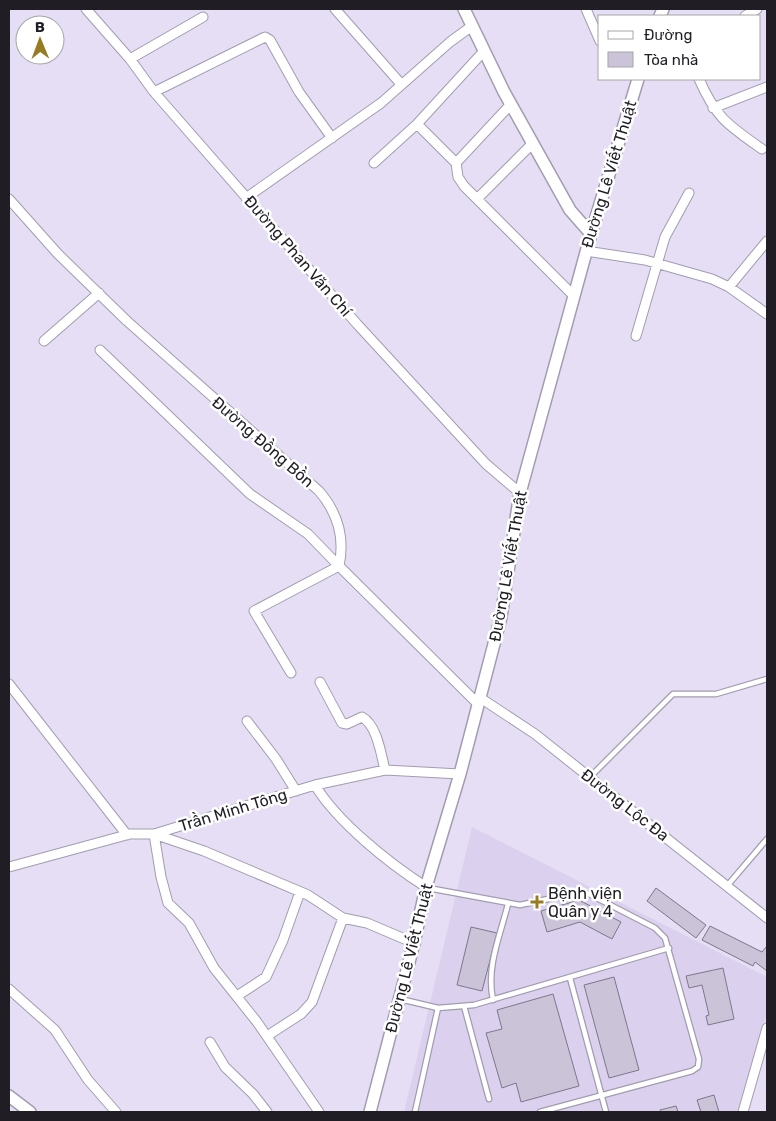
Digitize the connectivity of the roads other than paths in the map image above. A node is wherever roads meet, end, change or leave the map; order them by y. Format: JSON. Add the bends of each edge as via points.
{"nodes":[{"id":1,"x":86,"y":9,"type":"edge"},
{"id":2,"x":335,"y":9,"type":"edge"},
{"id":3,"x":464,"y":9,"type":"edge"},
{"id":4,"x":586,"y":9,"type":"edge"},
{"id":5,"x":203,"y":17,"type":"dead end"},
{"id":6,"x":472,"y":26,"type":"junction"},
{"id":7,"x":598,"y":36,"type":"edge"},
{"id":8,"x":484,"y":51,"type":"junction"},
{"id":9,"x":130,"y":58,"type":"junction"},
{"id":10,"x":638,"y":80,"type":"edge"},
{"id":11,"x":699,"y":80,"type":"edge"},
{"id":12,"x":401,"y":84,"type":"junction"},
{"id":13,"x":767,"y":87,"type":"edge"},
{"id":14,"x":154,"y":92,"type":"junction"},
{"id":15,"x":511,"y":104,"type":"junction"},
{"id":16,"x":713,"y":108,"type":"junction"},
{"id":17,"x":417,"y":124,"type":"junction"},
{"id":18,"x":332,"y":138,"type":"junction"},
{"id":19,"x":533,"y":143,"type":"junction"},
{"id":20,"x":762,"y":149,"type":"dead end"},
{"id":21,"x":374,"y":162,"type":"dead end"},
{"id":22,"x":456,"y":163,"type":"junction"},
{"id":23,"x":689,"y":193,"type":"dead end"},
{"id":24,"x":246,"y":198,"type":"junction"},
{"id":25,"x":9,"y":199,"type":"edge"},
{"id":26,"x":477,"y":199,"type":"junction"},
{"id":27,"x":12,"y":210,"type":"edge"},
{"id":28,"x":591,"y":234,"type":"junction"},
{"id":29,"x":767,"y":241,"type":"edge"},
{"id":30,"x":586,"y":251,"type":"junction"},
{"id":31,"x":656,"y":264,"type":"junction"},
{"id":32,"x":729,"y":287,"type":"junction"},
{"id":33,"x":99,"y":293,"type":"junction"},
{"id":34,"x":574,"y":296,"type":"junction"},
{"id":35,"x":767,"y":314,"type":"edge"},
{"id":36,"x":636,"y":336,"type":"dead end"},
{"id":37,"x":44,"y":340,"type":"dead end"},
{"id":38,"x":100,"y":350,"type":"dead end"},
{"id":39,"x":520,"y":493,"type":"junction"},
{"id":40,"x":339,"y":566,"type":"junction"},
{"id":41,"x":291,"y":673,"type":"dead end"},
{"id":42,"x":767,"y":680,"type":"edge"},
{"id":43,"x":320,"y":682,"type":"dead end"},
{"id":44,"x":9,"y":684,"type":"edge"},
{"id":45,"x":479,"y":701,"type":"junction"},
{"id":46,"x":247,"y":721,"type":"dead end"},
{"id":47,"x":386,"y":770,"type":"junction"},
{"id":48,"x":460,"y":774,"type":"junction"},
{"id":49,"x":590,"y":777,"type":"junction"},
{"id":50,"x":315,"y":785,"type":"junction"},
{"id":51,"x":296,"y":791,"type":"junction"},
{"id":52,"x":154,"y":834,"type":"junction"},
{"id":53,"x":127,"y":835,"type":"junction"},
{"id":54,"x":767,"y":839,"type":"edge"},
{"id":55,"x":9,"y":867,"type":"edge"},
{"id":56,"x":727,"y":886,"type":"junction"},
{"id":57,"x":426,"y":887,"type":"junction"},
{"id":58,"x":300,"y":892,"type":"junction"},
{"id":59,"x":508,"y":904,"type":"junction"},
{"id":60,"x":343,"y":918,"type":"junction"},
{"id":61,"x":767,"y":918,"type":"edge"},
{"id":62,"x":414,"y":943,"type":"junction"},
{"id":63,"x":669,"y":948,"type":"junction"},
{"id":64,"x":570,"y":978,"type":"junction"},
{"id":65,"x":9,"y":989,"type":"edge"},
{"id":66,"x":237,"y":996,"type":"junction"},
{"id":67,"x":400,"y":999,"type":"junction"},
{"id":68,"x":493,"y":1000,"type":"junction"},
{"id":69,"x":464,"y":1006,"type":"junction"},
{"id":70,"x":438,"y":1008,"type":"junction"},
{"id":71,"x":767,"y":1028,"type":"edge"},
{"id":72,"x":267,"y":1036,"type":"junction"},
{"id":73,"x":210,"y":1042,"type":"dead end"},
{"id":74,"x":602,"y":1095,"type":"junction"},
{"id":75,"x":9,"y":1096,"type":"edge"},
{"id":76,"x":489,"y":1100,"type":"dead end"},
{"id":77,"x":30,"y":1112,"type":"edge"},
{"id":78,"x":116,"y":1112,"type":"edge"},
{"id":79,"x":267,"y":1112,"type":"edge"},
{"id":80,"x":319,"y":1112,"type":"edge"},
{"id":81,"x":370,"y":1112,"type":"edge"},
{"id":82,"x":415,"y":1112,"type":"edge"},
{"id":83,"x":540,"y":1112,"type":"edge"},
{"id":84,"x":606,"y":1112,"type":"edge"},
{"id":85,"x":743,"y":1112,"type":"edge"}],
"edges":[{"from":1,"to":9,"type":"street","name":"Đường Phan Văn Chí"},
{"from":2,"to":12,"type":"street"},
{"from":3,"to":6,"type":"main road"},
{"from":4,"to":7,"type":"street"},
{"from":5,"to":9,"type":"street"},
{"from":6,"to":8,"type":"main road"},
{"from":6,"to":12,"type":"street"},
{"from":8,"to":15,"type":"main road"},
{"from":8,"to":17,"type":"street"},
{"from":9,"to":14,"type":"street","name":"Đường Phan Văn Chí"},
{"from":10,"to":28,"type":"main road","name":"Đường Lê Viết Thuật"},
{"from":11,"to":16,"type":"street"},
{"from":12,"to":18,"type":"street","via":[[381,103]]},
{"from":13,"to":16,"type":"street"},
{"from":14,"to":18,"type":"street","via":[[265,37],[270,40],[306,105]]},
{"from":14,"to":24,"type":"street","name":"Đường Phan Văn Chí"},
{"from":15,"to":19,"type":"main road"},
{"from":15,"to":22,"type":"street"},
{"from":16,"to":20,"type":"street","via":[[730,126]]},
{"from":17,"to":21,"type":"street"},
{"from":17,"to":22,"type":"street"},
{"from":18,"to":24,"type":"street"},
{"from":19,"to":26,"type":"street"},
{"from":19,"to":28,"type":"main road","via":[[570,210]]},
{"from":22,"to":26,"type":"street","via":[[461,183]]},
{"from":23,"to":31,"type":"street","via":[[671,224]]},
{"from":24,"to":39,"type":"street","name":"Đường Phan Văn Chí","via":[[486,464]]},
{"from":25,"to":27,"type":"street","name":"Đường Đồng Bồn"},
{"from":26,"to":34,"type":"street"},
{"from":27,"to":33,"type":"street","name":"Đường Đồng Bồn"},
{"from":28,"to":30,"type":"main road","name":"Đường Lê Viết Thuật"},
{"from":29,"to":32,"type":"street"},
{"from":30,"to":31,"type":"street"},
{"from":30,"to":34,"type":"main road","name":"Đường Lê Viết Thuật"},
{"from":31,"to":32,"type":"street","via":[[712,279]]},
{"from":31,"to":36,"type":"street"},
{"from":32,"to":35,"type":"street"},
{"from":33,"to":37,"type":"street"},
{"from":33,"to":40,"type":"street","name":"Đường Đồng Bồn","via":[[319,491],[333,512],[340,532],[342,552]]},
{"from":34,"to":39,"type":"main road","name":"Đường Lê Viết Thuật"},
{"from":38,"to":40,"type":"street","via":[[250,494],[308,534]]},
{"from":39,"to":45,"type":"main road","name":"Đường Lê Viết Thuật","via":[[501,618]]},
{"from":40,"to":41,"type":"street","via":[[254,611]]},
{"from":40,"to":45,"type":"street"},
{"from":42,"to":49,"type":"lane","via":[[716,694],[673,694]]},
{"from":43,"to":47,"type":"street","via":[[342,723],[362,717],[366,721]]},
{"from":44,"to":53,"type":"street"},
{"from":45,"to":48,"type":"main road","name":"Đường Lê Viết Thuật"},
{"from":45,"to":49,"type":"street","name":"Đường Lộc Đa","via":[[535,734]]},
{"from":46,"to":51,"type":"street"},
{"from":47,"to":48,"type":"street","name":"Trần Minh Tông"},
{"from":47,"to":50,"type":"street","name":"Trần Minh Tông"},
{"from":48,"to":57,"type":"main road","name":"Đường Lê Viết Thuật"},
{"from":49,"to":56,"type":"street","name":"Đường Lộc Đa"},
{"from":50,"to":51,"type":"street","name":"Trần Minh Tông"},
{"from":50,"to":57,"type":"street","via":[[334,811],[384,856]]},
{"from":51,"to":52,"type":"street","name":"Trần Minh Tông"},
{"from":52,"to":53,"type":"street","name":"Trần Minh Tông"},
{"from":52,"to":58,"type":"street","via":[[204,851]]},
{"from":52,"to":66,"type":"street","via":[[168,903],[189,922],[214,968]]},
{"from":53,"to":55,"type":"street","name":"Trần Minh Tông"},
{"from":54,"to":56,"type":"lane"},
{"from":56,"to":61,"type":"street","name":"Đường Lộc Đa"},
{"from":57,"to":59,"type":"lane"},
{"from":57,"to":62,"type":"main road","name":"Đường Lê Viết Thuật"},
{"from":58,"to":60,"type":"street"},
{"from":58,"to":66,"type":"street","via":[[266,977]]},
{"from":59,"to":63,"type":"lane","via":[[530,905],[576,893],[589,894],[655,928]]},
{"from":59,"to":68,"type":"lane","via":[[490,970]]},
{"from":60,"to":62,"type":"street","via":[[367,923]]},
{"from":60,"to":72,"type":"street","via":[[312,1002],[301,1014]]},
{"from":62,"to":67,"type":"main road","name":"Đường Lê Viết Thuật"},
{"from":63,"to":64,"type":"lane"},
{"from":63,"to":74,"type":"lane","via":[[699,1064],[694,1070]]},
{"from":64,"to":68,"type":"lane"},
{"from":64,"to":74,"type":"lane"},
{"from":65,"to":78,"type":"street","via":[[55,1030],[88,1080]]},
{"from":66,"to":72,"type":"street"},
{"from":67,"to":70,"type":"lane"},
{"from":67,"to":81,"type":"main road","name":"Đường Lê Viết Thuật"},
{"from":68,"to":69,"type":"lane"},
{"from":69,"to":70,"type":"lane"},
{"from":69,"to":76,"type":"lane"},
{"from":70,"to":82,"type":"lane"},
{"from":71,"to":85,"type":"street"},
{"from":72,"to":80,"type":"street"},
{"from":73,"to":79,"type":"street","via":[[225,1067]]},
{"from":74,"to":83,"type":"lane"},
{"from":74,"to":84,"type":"lane"},
{"from":75,"to":77,"type":"main road"}]}
